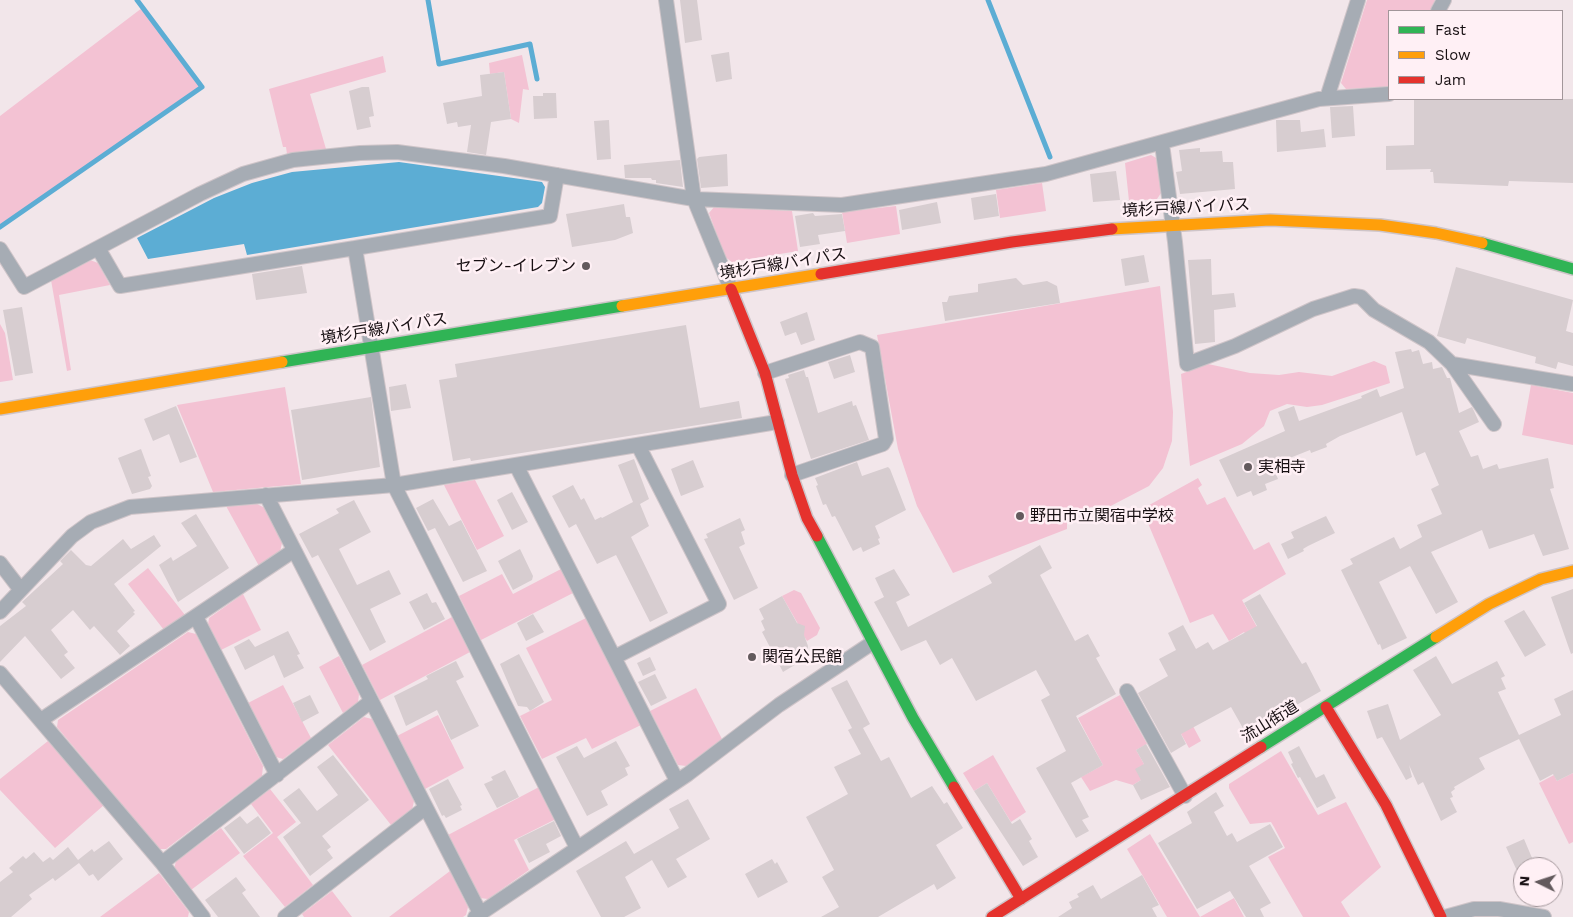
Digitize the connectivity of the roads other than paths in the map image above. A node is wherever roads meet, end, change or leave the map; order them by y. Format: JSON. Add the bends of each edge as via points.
{"nodes":[{"id":1,"x":666,"y":0,"type":"edge"},
{"id":2,"x":1358,"y":0,"type":"edge"},
{"id":3,"x":1388,"y":94,"type":"edge"},
{"id":4,"x":1327,"y":98,"type":"junction"},
{"id":5,"x":1162,"y":144,"type":"junction"},
{"id":6,"x":557,"y":175,"type":"junction"},
{"id":7,"x":694,"y":199,"type":"junction"},
{"id":8,"x":1173,"y":224,"type":"junction"},
{"id":9,"x":98,"y":248,"type":"junction"},
{"id":10,"x":355,"y":248,"type":"junction"},
{"id":11,"x":0,"y":249,"type":"edge"},
{"id":12,"x":1573,"y":269,"type":"edge"},
{"id":13,"x":731,"y":289,"type":"junction"},
{"id":14,"x":371,"y":348,"type":"junction"},
{"id":15,"x":1452,"y":364,"type":"junction"},
{"id":16,"x":765,"y":373,"type":"junction"},
{"id":17,"x":1573,"y":384,"type":"edge"},
{"id":18,"x":0,"y":409,"type":"edge"},
{"id":19,"x":776,"y":422,"type":"junction"},
{"id":20,"x":1494,"y":424,"type":"dead end"},
{"id":21,"x":638,"y":445,"type":"junction"},
{"id":22,"x":516,"y":465,"type":"junction"},
{"id":23,"x":792,"y":475,"type":"junction"},
{"id":24,"x":394,"y":485,"type":"junction"},
{"id":25,"x":266,"y":495,"type":"junction"},
{"id":26,"x":293,"y":550,"type":"junction"},
{"id":27,"x":0,"y":563,"type":"edge"},
{"id":28,"x":1573,"y":571,"type":"edge"},
{"id":29,"x":20,"y":589,"type":"junction"},
{"id":30,"x":0,"y":612,"type":"edge"},
{"id":31,"x":196,"y":617,"type":"junction"},
{"id":32,"x":872,"y":644,"type":"junction"},
{"id":33,"x":615,"y":657,"type":"junction"},
{"id":34,"x":0,"y":673,"type":"edge"},
{"id":35,"x":1127,"y":692,"type":"dead end"},
{"id":36,"x":370,"y":702,"type":"junction"},
{"id":37,"x":1326,"y":707,"type":"junction"},
{"id":38,"x":41,"y":720,"type":"junction"},
{"id":39,"x":277,"y":775,"type":"junction"},
{"id":40,"x":677,"y":781,"type":"junction"},
{"id":41,"x":1185,"y":796,"type":"junction"},
{"id":42,"x":426,"y":808,"type":"junction"},
{"id":43,"x":577,"y":848,"type":"junction"},
{"id":44,"x":162,"y":863,"type":"junction"},
{"id":45,"x":1022,"y":899,"type":"junction"},
{"id":46,"x":477,"y":915,"type":"edge"},
{"id":47,"x":202,"y":917,"type":"edge"},
{"id":48,"x":285,"y":917,"type":"edge"},
{"id":49,"x":992,"y":917,"type":"edge"},
{"id":50,"x":1443,"y":917,"type":"edge"},
{"id":51,"x":1544,"y":917,"type":"edge"}],
"edges":[{"from":1,"to":7,"type":"street"},
{"from":2,"to":4,"type":"street"},
{"from":3,"to":4,"type":"street"},
{"from":4,"to":5,"type":"street"},
{"from":5,"to":7,"type":"street","via":[[1046,174],[866,202],[792,204]]},
{"from":5,"to":8,"type":"street"},
{"from":6,"to":7,"type":"street"},
{"from":6,"to":9,"type":"street","via":[[397,152],[293,160],[243,174]]},
{"from":6,"to":10,"type":"street","via":[[550,216]]},
{"from":7,"to":13,"type":"street"},
{"from":8,"to":12,"type":"main road","name":"境杉戸線バイパス","via":[[1270,220],[1380,225],[1501,247]]},
{"from":8,"to":13,"type":"main road","name":"境杉戸線バイパス","via":[[1012,242]]},
{"from":8,"to":15,"type":"street","via":[[1187,364],[1235,346],[1313,309],[1354,296],[1361,297],[1374,310],[1429,342]]},
{"from":9,"to":10,"type":"street","via":[[120,286]]},
{"from":9,"to":11,"type":"street","via":[[24,287]]},
{"from":10,"to":14,"type":"street"},
{"from":13,"to":14,"type":"main road","name":"境杉戸線バイパス"},
{"from":13,"to":16,"type":"main road"},
{"from":14,"to":18,"type":"main road","name":"境杉戸線バイパス"},
{"from":14,"to":24,"type":"street"},
{"from":15,"to":17,"type":"street"},
{"from":15,"to":20,"type":"street"},
{"from":16,"to":19,"type":"main road"},
{"from":16,"to":23,"type":"street","via":[[860,342],[872,348],[886,439],[883,444]]},
{"from":19,"to":21,"type":"street"},
{"from":19,"to":23,"type":"main road"},
{"from":21,"to":22,"type":"street"},
{"from":21,"to":33,"type":"street","via":[[719,604]]},
{"from":22,"to":24,"type":"street"},
{"from":22,"to":33,"type":"street"},
{"from":23,"to":32,"type":"main road","via":[[807,518]]},
{"from":24,"to":25,"type":"street"},
{"from":24,"to":43,"type":"street"},
{"from":25,"to":26,"type":"street"},
{"from":25,"to":29,"type":"street","via":[[158,503],[110,514],[91,522],[72,536]]},
{"from":26,"to":31,"type":"street"},
{"from":26,"to":36,"type":"street"},
{"from":27,"to":29,"type":"street"},
{"from":28,"to":37,"type":"main road","name":"流山街道","via":[[1541,579],[1489,604]]},
{"from":29,"to":30,"type":"street"},
{"from":31,"to":38,"type":"street"},
{"from":31,"to":39,"type":"street"},
{"from":32,"to":40,"type":"street","via":[[779,705]]},
{"from":32,"to":45,"type":"main road"},
{"from":33,"to":40,"type":"street"},
{"from":34,"to":38,"type":"street"},
{"from":35,"to":41,"type":"street"},
{"from":36,"to":39,"type":"street"},
{"from":36,"to":42,"type":"street"},
{"from":37,"to":41,"type":"main road","name":"流山街道"},
{"from":37,"to":50,"type":"main road","via":[[1390,813]]},
{"from":38,"to":44,"type":"street"},
{"from":39,"to":44,"type":"street"},
{"from":40,"to":43,"type":"street"},
{"from":41,"to":45,"type":"main road","name":"流山街道"},
{"from":42,"to":46,"type":"street"},
{"from":42,"to":48,"type":"street"},
{"from":43,"to":46,"type":"street"},
{"from":44,"to":47,"type":"street"},
{"from":45,"to":49,"type":"main road","name":"流山街道"},
{"from":50,"to":51,"type":"street","via":[[1474,909]]}]}
